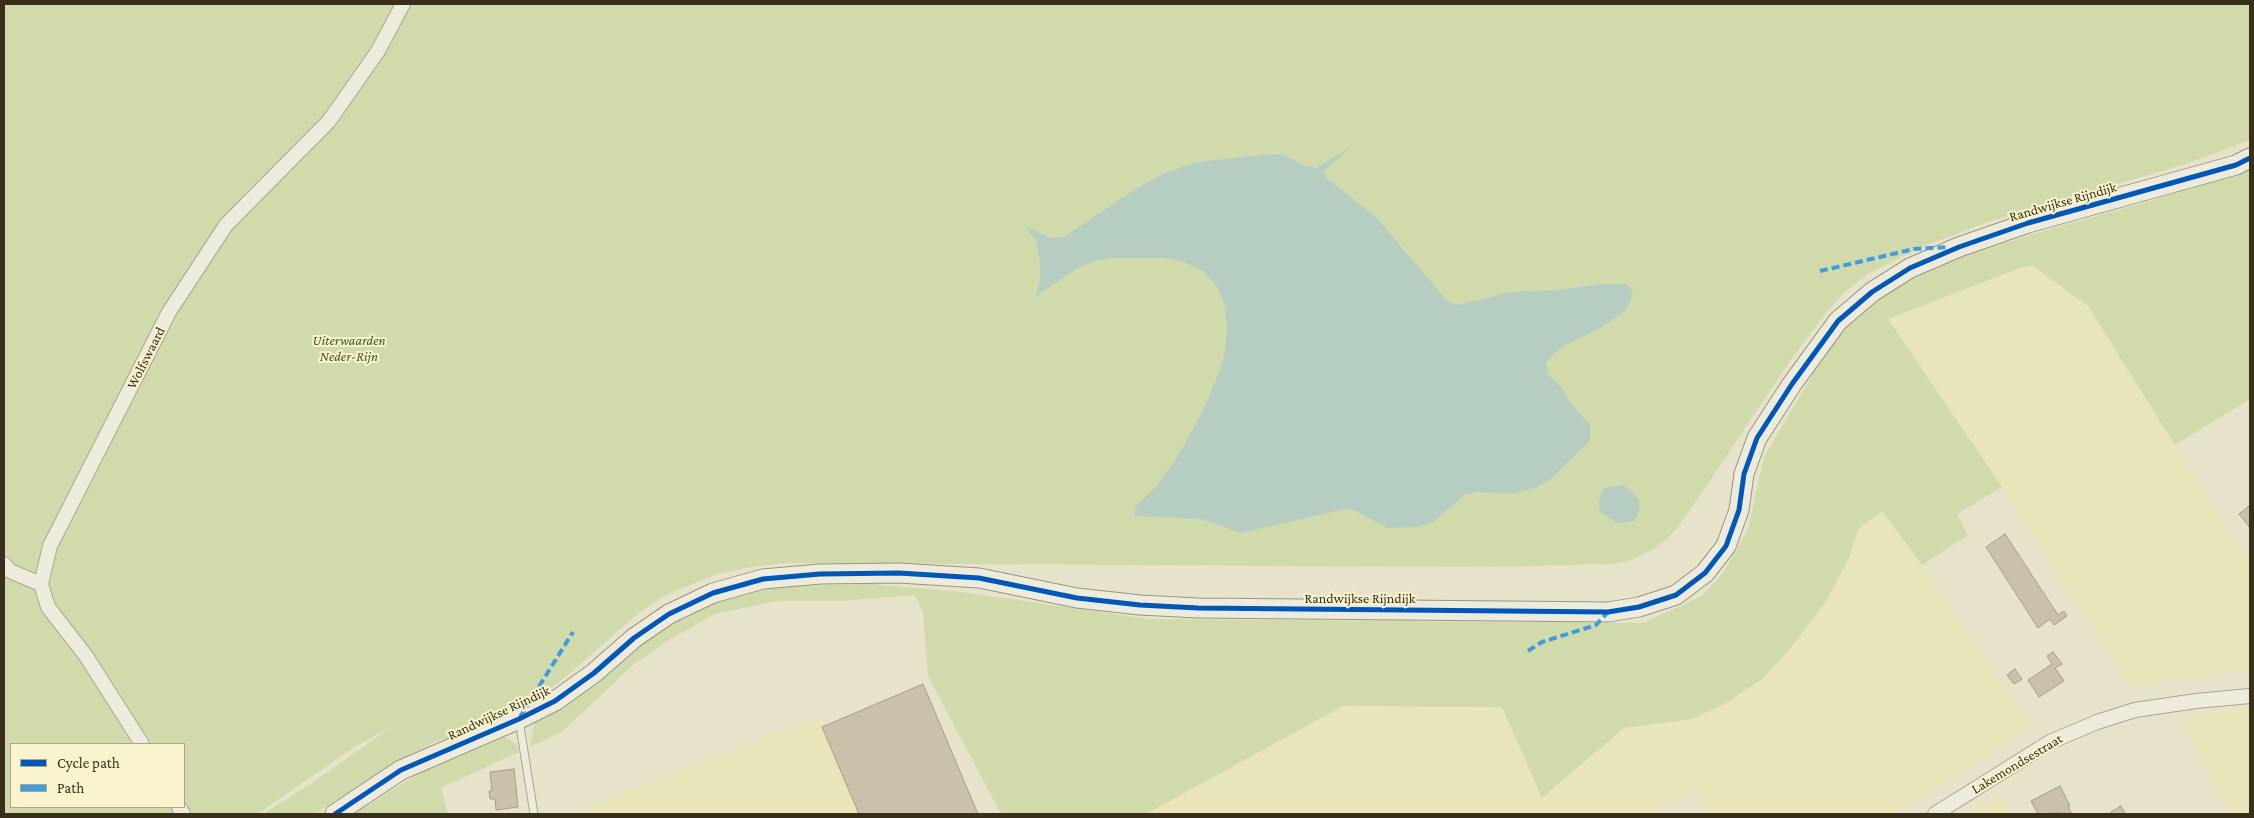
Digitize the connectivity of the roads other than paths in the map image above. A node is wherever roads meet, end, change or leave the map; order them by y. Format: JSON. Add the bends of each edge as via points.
{"nodes":[{"id":1,"x":403,"y":4,"type":"edge"},
{"id":2,"x":2250,"y":158,"type":"edge"},
{"id":3,"x":4,"y":564,"type":"edge"},
{"id":4,"x":41,"y":584,"type":"junction"},
{"id":5,"x":2250,"y":696,"type":"edge"},
{"id":6,"x":519,"y":719,"type":"junction"},
{"id":7,"x":141,"y":743,"type":"edge"},
{"id":8,"x":335,"y":814,"type":"edge"},
{"id":9,"x":534,"y":814,"type":"edge"},
{"id":10,"x":1935,"y":814,"type":"edge"}],
"edges":[{"from":1,"to":4,"type":"street","name":"Wolfswaard","via":[[378,51],[329,121],[226,225],[169,312],[50,546]]},
{"from":2,"to":6,"type":"street","name":"Randwijkse Rijndijk","via":[[2236,165],[2028,223],[1959,247],[1910,268],[1872,292],[1838,321],[1757,438],[1744,474],[1739,510],[1726,546],[1705,573],[1676,595],[1639,607],[1608,612],[1198,608],[1140,606],[1077,598],[979,578],[889,573],[763,579],[713,593],[669,614],[555,701]]},
{"from":3,"to":4,"type":"street","via":[[10,572]]},
{"from":4,"to":7,"type":"street","via":[[48,607],[86,656]]},
{"from":5,"to":10,"type":"street","name":"Lakemondsestraat","via":[[2135,710],[2097,722],[2050,742]]},
{"from":6,"to":8,"type":"street","name":"Randwijkse Rijndijk","via":[[401,770]]},
{"from":6,"to":9,"type":"lane"}]}
